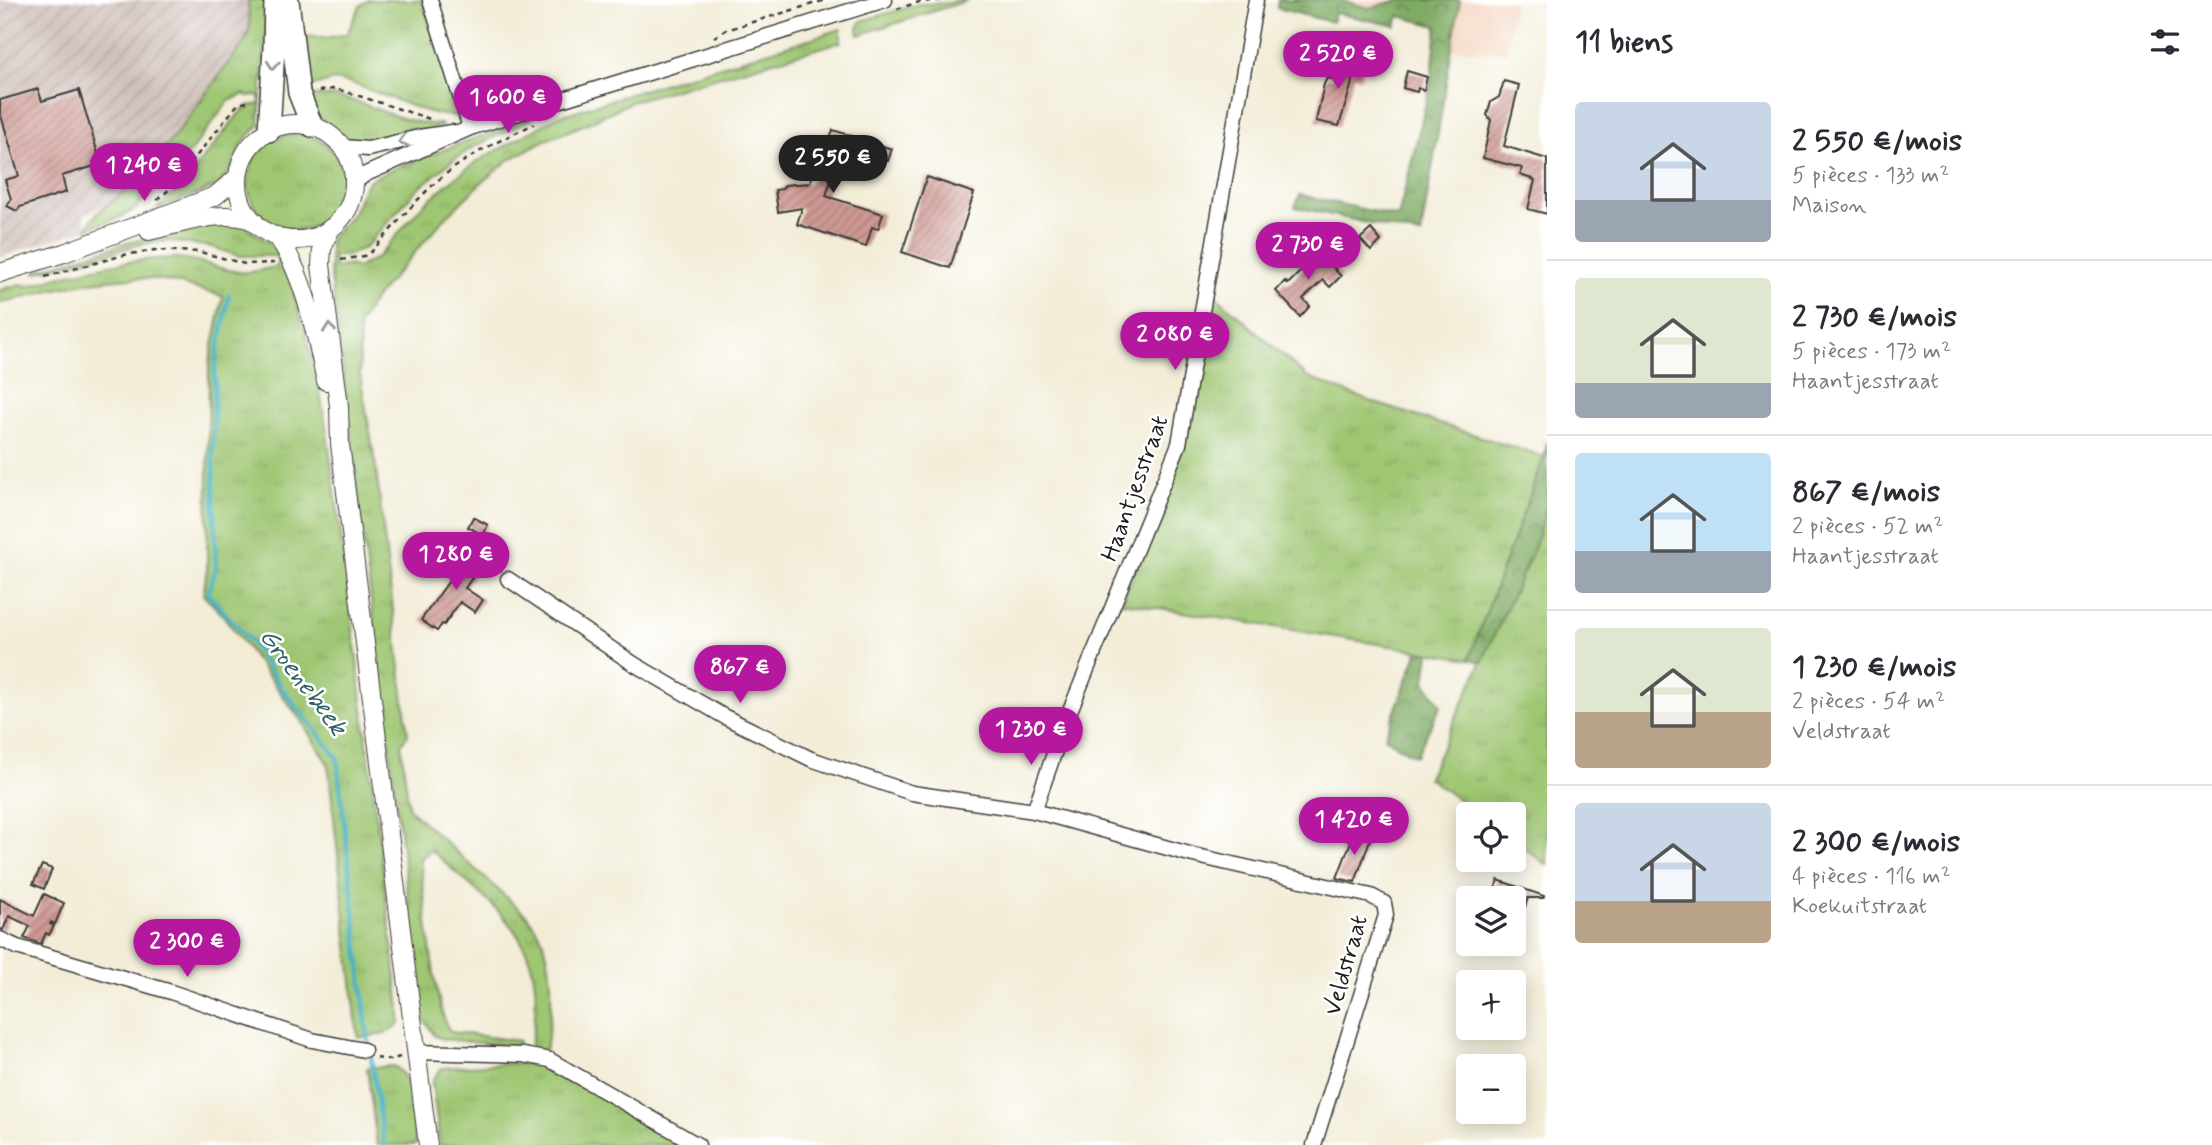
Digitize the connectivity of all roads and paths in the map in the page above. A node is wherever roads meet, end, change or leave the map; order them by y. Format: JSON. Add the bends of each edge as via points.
{"nodes":[{"id":1,"x":275,"y":0,"type":"edge"},
{"id":2,"x":288,"y":0,"type":"edge"},
{"id":3,"x":430,"y":0,"type":"edge"},
{"id":4,"x":885,"y":0,"type":"edge"},
{"id":5,"x":1256,"y":0,"type":"edge"},
{"id":6,"x":312,"y":92,"type":"dead end"},
{"id":7,"x":259,"y":101,"type":"dead end"},
{"id":8,"x":534,"y":124,"type":"dead end"},
{"id":9,"x":467,"y":125,"type":"junction"},
{"id":10,"x":312,"y":126,"type":"junction"},
{"id":11,"x":269,"y":131,"type":"junction"},
{"id":12,"x":343,"y":147,"type":"junction"},
{"id":13,"x":238,"y":177,"type":"junction"},
{"id":14,"x":354,"y":183,"type":"junction"},
{"id":15,"x":154,"y":204,"type":"dead end"},
{"id":16,"x":254,"y":221,"type":"junction"},
{"id":17,"x":331,"y":228,"type":"junction"},
{"id":18,"x":277,"y":236,"type":"junction"},
{"id":19,"x":64,"y":253,"type":"junction"},
{"id":20,"x":341,"y":260,"type":"dead end"},
{"id":21,"x":278,"y":263,"type":"dead end"},
{"id":22,"x":0,"y":273,"type":"edge"},
{"id":23,"x":44,"y":277,"type":"dead end"},
{"id":24,"x":340,"y":444,"type":"junction"},
{"id":25,"x":508,"y":579,"type":"dead end"},
{"id":26,"x":1034,"y":811,"type":"junction"},
{"id":27,"x":0,"y":939,"type":"edge"},
{"id":28,"x":364,"y":1050,"type":"joint"},
{"id":29,"x":416,"y":1052,"type":"junction"},
{"id":30,"x":428,"y":1145,"type":"edge"},
{"id":31,"x":698,"y":1145,"type":"edge"},
{"id":32,"x":1314,"y":1145,"type":"edge"}],
"edges":[{"from":1,"to":11,"type":"highway","one_way":true},
{"from":2,"to":10,"type":"highway","via":[[299,93]]},
{"from":3,"to":9,"type":"street"},
{"from":4,"to":9,"type":"street"},
{"from":5,"to":26,"type":"street","name":"Haantjesstraat","via":[[1179,444]]},
{"from":6,"to":9,"type":"path","via":[[338,89],[432,120]]},
{"from":7,"to":15,"type":"path","via":[[238,104]]},
{"from":8,"to":20,"type":"path","via":[[447,173],[371,252]]},
{"from":9,"to":12,"type":"street","one_way":true,"via":[[368,149]]},
{"from":9,"to":14,"type":"street"},
{"from":10,"to":11,"type":"main road","via":[[297,124]]},
{"from":10,"to":12,"type":"main road"},
{"from":11,"to":13,"type":"main road","via":[[248,150]]},
{"from":12,"to":14,"type":"main road"},
{"from":13,"to":16,"type":"main road","via":[[244,208]]},
{"from":13,"to":19,"type":"main road","via":[[215,196]]},
{"from":14,"to":17,"type":"main road","via":[[348,208]]},
{"from":16,"to":18,"type":"main road"},
{"from":16,"to":19,"type":"main road","via":[[240,215],[213,217]]},
{"from":17,"to":18,"type":"main road","via":[[305,239]]},
{"from":24,"to":17,"type":"main road","one_way":true,"via":[[321,265]]},
{"from":18,"to":24,"type":"main road","via":[[300,285]]},
{"from":19,"to":22,"type":"main road"},
{"from":21,"to":23,"type":"path","via":[[245,264],[200,252],[155,250]]},
{"from":24,"to":29,"type":"main road"},
{"from":25,"to":26,"type":"street","name":"Veldstraat","via":[[634,664],[725,717],[811,759],[912,793]]},
{"from":26,"to":32,"type":"street","name":"Veldstraat","via":[[1384,903],[1386,915]]},
{"from":27,"to":28,"type":"street","via":[[312,1040]]},
{"from":28,"to":29,"type":"path","via":[[366,1057],[389,1060]]},
{"from":29,"to":30,"type":"main road"},
{"from":29,"to":31,"type":"street","via":[[539,1056]]}]}
